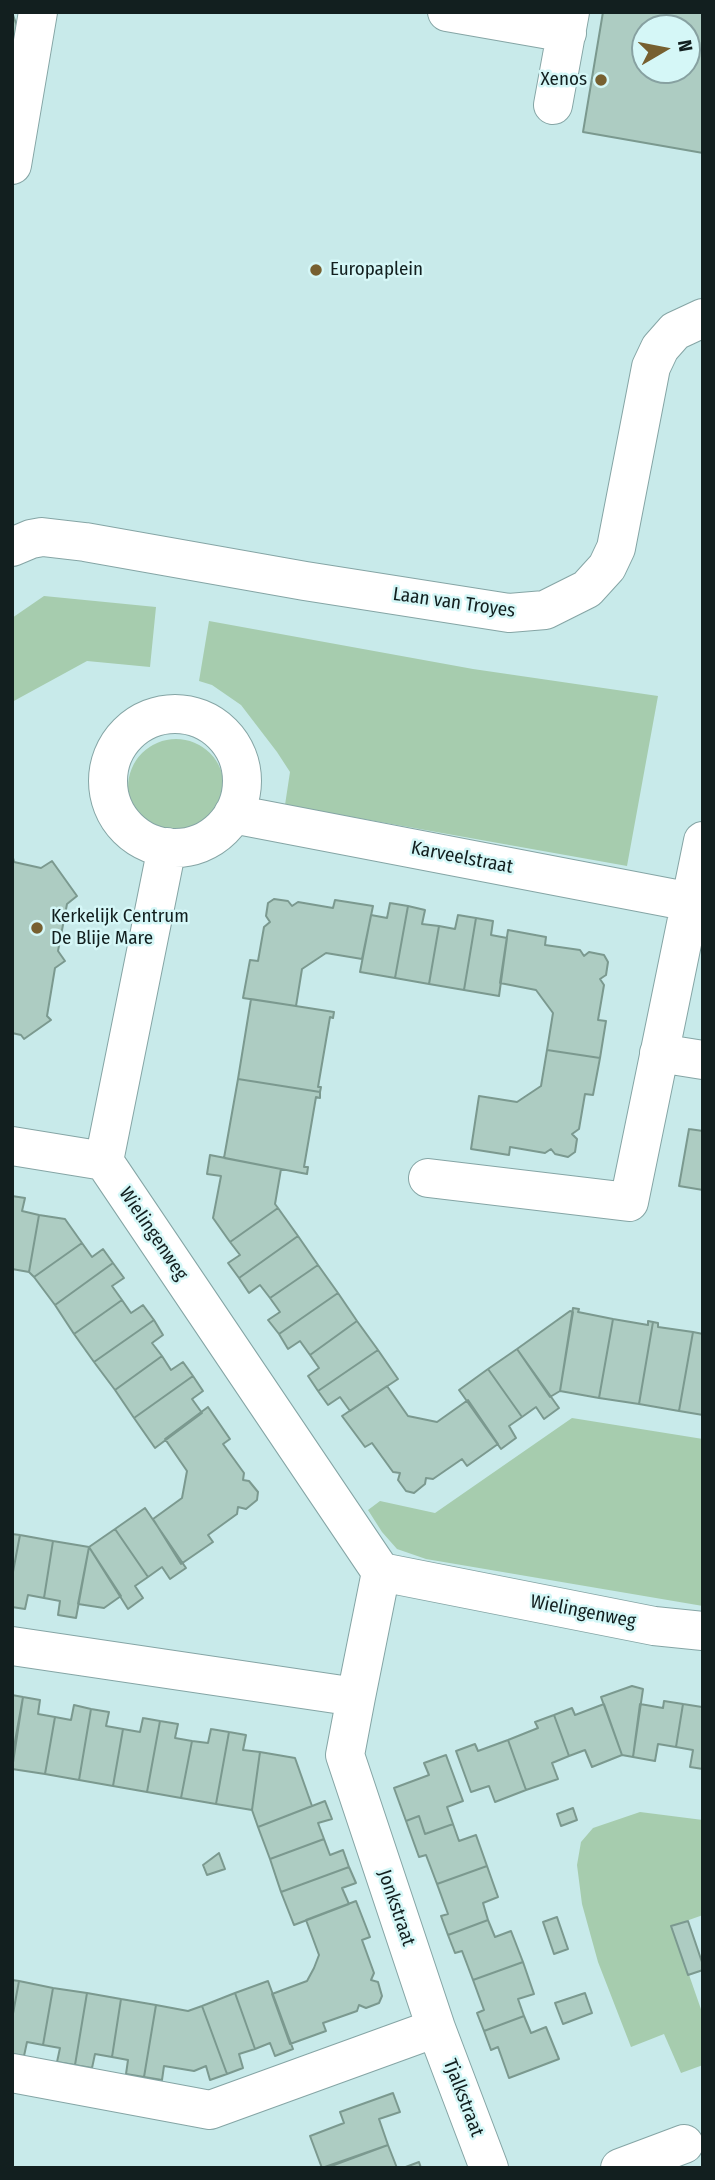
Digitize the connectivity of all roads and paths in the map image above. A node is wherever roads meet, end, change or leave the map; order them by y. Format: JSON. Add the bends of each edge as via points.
{"nodes":[{"id":1,"x":38,"y":12,"type":"edge"},
{"id":2,"x":447,"y":12,"type":"edge"},
{"id":3,"x":568,"y":23,"type":"edge"},
{"id":4,"x":553,"y":105,"type":"dead end"},
{"id":5,"x":12,"y":165,"type":"edge"},
{"id":6,"x":703,"y":318,"type":"edge"},
{"id":7,"x":12,"y":547,"type":"edge"},
{"id":8,"x":233,"y":814,"type":"junction"},
{"id":9,"x":703,"y":842,"type":"edge"},
{"id":10,"x":167,"y":847,"type":"junction"},
{"id":11,"x":691,"y":902,"type":"junction"},
{"id":12,"x":659,"y":1053,"type":"junction"},
{"id":13,"x":703,"y":1060,"type":"edge"},
{"id":14,"x":12,"y":1146,"type":"edge"},
{"id":15,"x":104,"y":1161,"type":"junction"},
{"id":16,"x":428,"y":1178,"type":"dead end"},
{"id":17,"x":381,"y":1572,"type":"junction"},
{"id":18,"x":703,"y":1631,"type":"edge"},
{"id":19,"x":12,"y":1646,"type":"edge"},
{"id":20,"x":356,"y":1697,"type":"junction"},
{"id":21,"x":436,"y":2028,"type":"junction"},
{"id":22,"x":12,"y":2073,"type":"edge"},
{"id":23,"x":684,"y":2144,"type":"dead end"},
{"id":24,"x":489,"y":2168,"type":"edge"},
{"id":25,"x":620,"y":2168,"type":"edge"}],
"edges":[{"from":1,"to":5,"type":"street"},
{"from":2,"to":3,"type":"street"},
{"from":3,"to":4,"type":"street"},
{"from":6,"to":7,"type":"street","name":"Laan van Troyes","via":[[675,331],[652,367],[616,548],[607,567],[587,589],[545,610],[509,613],[85,542],[42,537]]},
{"from":8,"to":10,"type":"street","via":[[205,840],[187,847]]},
{"from":8,"to":10,"type":"street","via":[[241,773],[225,736],[189,715],[147,719],[129,731],[115,749],[108,770],[108,792],[129,830]]},
{"from":8,"to":11,"type":"street","name":"Karveelstraat"},
{"from":9,"to":11,"type":"street"},
{"from":10,"to":15,"type":"street"},
{"from":11,"to":12,"type":"street"},
{"from":12,"to":13,"type":"street"},
{"from":12,"to":16,"type":"street","via":[[628,1202]]},
{"from":14,"to":15,"type":"street"},
{"from":15,"to":17,"type":"street","name":"Wielingenweg"},
{"from":17,"to":18,"type":"street","name":"Wielingenweg","via":[[654,1626]]},
{"from":17,"to":20,"type":"street"},
{"from":19,"to":20,"type":"street"},
{"from":20,"to":21,"type":"street","name":"Jonkstraat","via":[[345,1755]]},
{"from":21,"to":22,"type":"street","via":[[210,2110]]},
{"from":21,"to":24,"type":"street","name":"Tjalkstraat"},
{"from":23,"to":25,"type":"street"}]}
